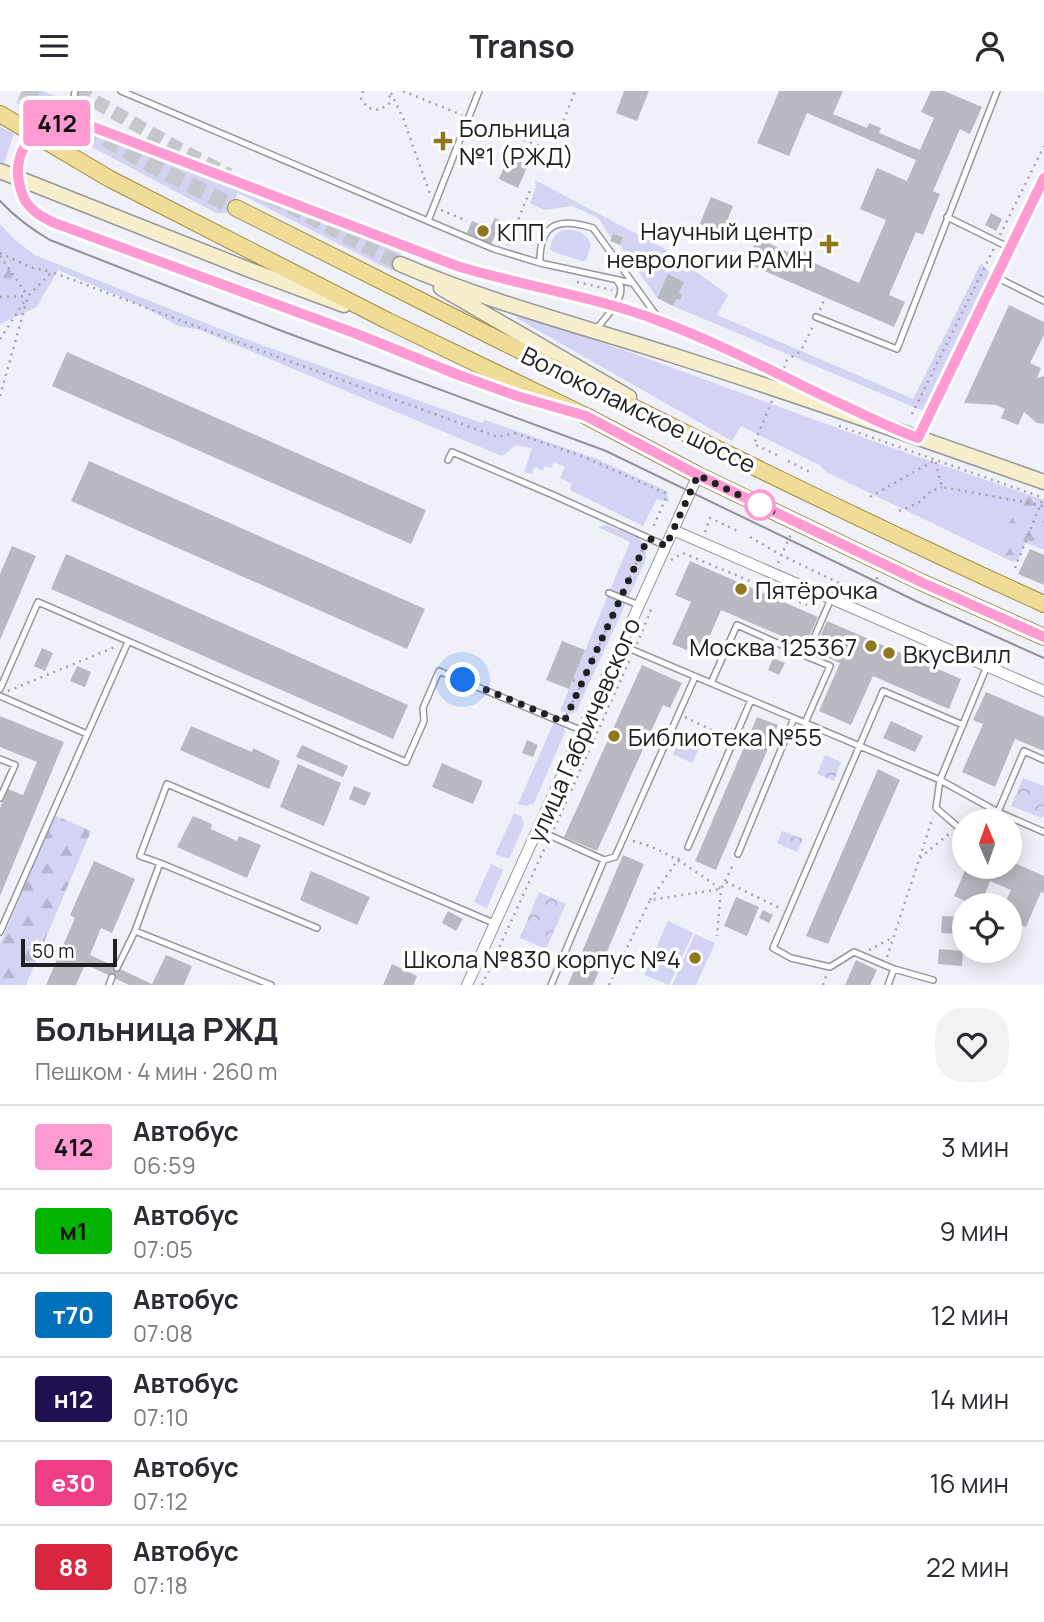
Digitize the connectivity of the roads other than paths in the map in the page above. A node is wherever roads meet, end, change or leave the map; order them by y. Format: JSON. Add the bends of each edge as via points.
{"nodes":[{"id":1,"x":75,"y":91,"type":"edge"},
{"id":2,"x":121,"y":91,"type":"edge"},
{"id":3,"x":479,"y":91,"type":"edge"},
{"id":4,"x":997,"y":91,"type":"edge"},
{"id":5,"x":0,"y":114,"type":"edge"},
{"id":6,"x":71,"y":120,"type":"junction"},
{"id":7,"x":0,"y":171,"type":"edge"},
{"id":8,"x":1044,"y":178,"type":"edge"},
{"id":9,"x":236,"y":208,"type":"tunnel mouth"},
{"id":10,"x":947,"y":217,"type":"junction"},
{"id":11,"x":428,"y":221,"type":"junction"},
{"id":12,"x":1010,"y":248,"type":"junction"},
{"id":13,"x":540,"y":263,"type":"junction"},
{"id":14,"x":996,"y":277,"type":"junction"},
{"id":15,"x":613,"y":279,"type":"junction"},
{"id":16,"x":632,"y":283,"type":"junction"},
{"id":17,"x":1044,"y":301,"type":"edge"},
{"id":18,"x":614,"y":306,"type":"junction"},
{"id":19,"x":816,"y":317,"type":"road end"},
{"id":20,"x":388,"y":321,"type":"junction"},
{"id":21,"x":661,"y":321,"type":"junction"},
{"id":22,"x":590,"y":329,"type":"junction"},
{"id":23,"x":586,"y":416,"type":"junction"},
{"id":24,"x":896,"y":430,"type":"junction"},
{"id":25,"x":918,"y":438,"type":"junction"},
{"id":26,"x":718,"y":449,"type":"junction"},
{"id":27,"x":449,"y":460,"type":"dead end"},
{"id":28,"x":698,"y":475,"type":"junction"},
{"id":29,"x":1044,"y":482,"type":"edge"},
{"id":30,"x":674,"y":530,"type":"junction"},
{"id":31,"x":666,"y":546,"type":"junction"},
{"id":32,"x":609,"y":593,"type":"dead end"},
{"id":33,"x":831,"y":599,"type":"junction"},
{"id":34,"x":1044,"y":604,"type":"edge"},
{"id":35,"x":639,"y":605,"type":"junction"},
{"id":36,"x":1044,"y":637,"type":"edge"},
{"id":37,"x":128,"y":642,"type":"junction"},
{"id":38,"x":621,"y":645,"type":"junction"},
{"id":39,"x":806,"y":656,"type":"junction"},
{"id":40,"x":986,"y":666,"type":"junction"},
{"id":41,"x":695,"y":677,"type":"junction"},
{"id":42,"x":711,"y":683,"type":"junction"},
{"id":43,"x":1044,"y":691,"type":"edge"},
{"id":44,"x":0,"y":693,"type":"edge"},
{"id":45,"x":751,"y":700,"type":"junction"},
{"id":46,"x":794,"y":718,"type":"junction"},
{"id":47,"x":805,"y":723,"type":"junction"},
{"id":48,"x":963,"y":725,"type":"junction"},
{"id":49,"x":583,"y":731,"type":"junction"},
{"id":50,"x":87,"y":734,"type":"junction"},
{"id":51,"x":860,"y":746,"type":"junction"},
{"id":52,"x":0,"y":759,"type":"edge"},
{"id":53,"x":1044,"y":760,"type":"edge"},
{"id":54,"x":940,"y":780,"type":"junction"},
{"id":55,"x":0,"y":798,"type":"edge"},
{"id":56,"x":993,"y":809,"type":"edge"},
{"id":57,"x":999,"y":809,"type":"edge"},
{"id":58,"x":952,"y":822,"type":"edge"},
{"id":59,"x":1022,"y":822,"type":"edge"},
{"id":60,"x":538,"y":829,"type":"junction"},
{"id":61,"x":1044,"y":832,"type":"edge"},
{"id":62,"x":688,"y":847,"type":"road end"},
{"id":63,"x":738,"y":854,"type":"road end"},
{"id":64,"x":604,"y":860,"type":"junction"},
{"id":65,"x":160,"y":863,"type":"junction"},
{"id":66,"x":496,"y":924,"type":"junction"},
{"id":67,"x":317,"y":928,"type":"dead end"},
{"id":68,"x":135,"y":931,"type":"junction"},
{"id":69,"x":0,"y":932,"type":"edge"},
{"id":70,"x":117,"y":968,"type":"dead end"},
{"id":71,"x":894,"y":969,"type":"junction"},
{"id":72,"x":112,"y":977,"type":"dead end"},
{"id":73,"x":933,"y":979,"type":"dead end"},
{"id":74,"x":109,"y":985,"type":"edge"},
{"id":75,"x":271,"y":985,"type":"edge"},
{"id":76,"x":467,"y":985,"type":"edge"},
{"id":77,"x":551,"y":985,"type":"edge"},
{"id":78,"x":888,"y":985,"type":"edge"}],
"edges":[{"from":1,"to":6,"type":"lane"},
{"from":2,"to":11,"type":"lane"},
{"from":3,"to":11,"type":"lane"},
{"from":4,"to":10,"type":"lane"},
{"from":5,"to":20,"type":"main road","name":"Волоколамское шоссе","via":[[110,179]]},
{"from":6,"to":18,"type":"street","via":[[457,266]]},
{"from":6,"to":23,"type":"street","bridge":true,"via":[[37,131],[21,154],[19,184],[36,213],[456,374]]},
{"from":7,"to":20,"type":"main road","name":"Волоколамское шоссе"},
{"from":8,"to":12,"type":"street"},
{"from":9,"to":26,"type":"main road","name":"Волоколамское шоссе"},
{"from":10,"to":12,"type":"lane"},
{"from":10,"to":19,"type":"lane","via":[[897,349]]},
{"from":11,"to":13,"type":"lane"},
{"from":12,"to":14,"type":"street"},
{"from":13,"to":15,"type":"lane"},
{"from":13,"to":16,"type":"lane","via":[[540,248],[549,229],[562,222],[578,223],[593,228]]},
{"from":14,"to":17,"type":"lane"},
{"from":14,"to":25,"type":"street"},
{"from":15,"to":16,"type":"lane"},
{"from":15,"to":18,"type":"lane","via":[[622,287]]},
{"from":16,"to":21,"type":"lane"},
{"from":18,"to":21,"type":"street"},
{"from":18,"to":22,"type":"lane","via":[[599,326]]},
{"from":20,"to":23,"type":"main road","name":"Волоколамское шоссе"},
{"from":21,"to":24,"type":"street"},
{"from":22,"to":24,"type":"main road"},
{"from":22,"to":26,"type":"main road","via":[[400,264]]},
{"from":23,"to":28,"type":"main road","name":"Волоколамское шоссе"},
{"from":24,"to":25,"type":"main road"},
{"from":25,"to":29,"type":"main road"},
{"from":26,"to":34,"type":"main road","name":"Волоколамское шоссе"},
{"from":27,"to":31,"type":"lane","via":[[452,452]]},
{"from":28,"to":30,"type":"street","name":"улица Габричевского"},
{"from":28,"to":36,"type":"main road","name":"Волоколамское шоссе"},
{"from":30,"to":31,"type":"street","name":"улица Габричевского"},
{"from":30,"to":33,"type":"street"},
{"from":31,"to":35,"type":"street","name":"улица Габричевского"},
{"from":32,"to":35,"type":"lane"},
{"from":33,"to":39,"type":"lane"},
{"from":33,"to":40,"type":"street"},
{"from":35,"to":38,"type":"street","name":"улица Габричевского"},
{"from":37,"to":44,"type":"lane","via":[[37,603]]},
{"from":37,"to":49,"type":"lane","via":[[406,762],[439,671]]},
{"from":37,"to":50,"type":"lane"},
{"from":38,"to":41,"type":"lane"},
{"from":38,"to":49,"type":"street","name":"улица Габричевского"},
{"from":39,"to":42,"type":"lane","via":[[737,625]]},
{"from":39,"to":47,"type":"lane","via":[[830,666]]},
{"from":40,"to":43,"type":"street"},
{"from":40,"to":48,"type":"lane"},
{"from":41,"to":42,"type":"lane"},
{"from":41,"to":64,"type":"lane","via":[[615,857]]},
{"from":42,"to":45,"type":"lane"},
{"from":44,"to":50,"type":"lane"},
{"from":45,"to":46,"type":"lane"},
{"from":45,"to":62,"type":"lane"},
{"from":46,"to":47,"type":"lane"},
{"from":46,"to":63,"type":"lane"},
{"from":47,"to":51,"type":"lane"},
{"from":48,"to":51,"type":"lane","via":[[883,691]]},
{"from":48,"to":54,"type":"lane"},
{"from":49,"to":60,"type":"street","name":"улица Габричевского"},
{"from":50,"to":69,"type":"lane"},
{"from":51,"to":54,"type":"lane"},
{"from":51,"to":71,"type":"lane","via":[[772,948],[791,958],[830,967],[854,952]]},
{"from":52,"to":55,"type":"lane","via":[[15,765]]},
{"from":53,"to":57,"type":"lane","via":[[1024,751]]},
{"from":54,"to":56,"type":"lane"},
{"from":54,"to":58,"type":"lane","via":[[936,808]]},
{"from":59,"to":61,"type":"lane"},
{"from":60,"to":64,"type":"lane"},
{"from":60,"to":66,"type":"street","name":"улица Габричевского"},
{"from":64,"to":77,"type":"lane"},
{"from":65,"to":66,"type":"lane","via":[[140,856],[167,784]]},
{"from":65,"to":67,"type":"lane"},
{"from":65,"to":68,"type":"lane"},
{"from":66,"to":76,"type":"street","name":"улица Габричевского"},
{"from":68,"to":70,"type":"lane"},
{"from":68,"to":75,"type":"lane"},
{"from":71,"to":73,"type":"lane"},
{"from":71,"to":78,"type":"lane"},
{"from":72,"to":74,"type":"lane"}]}
